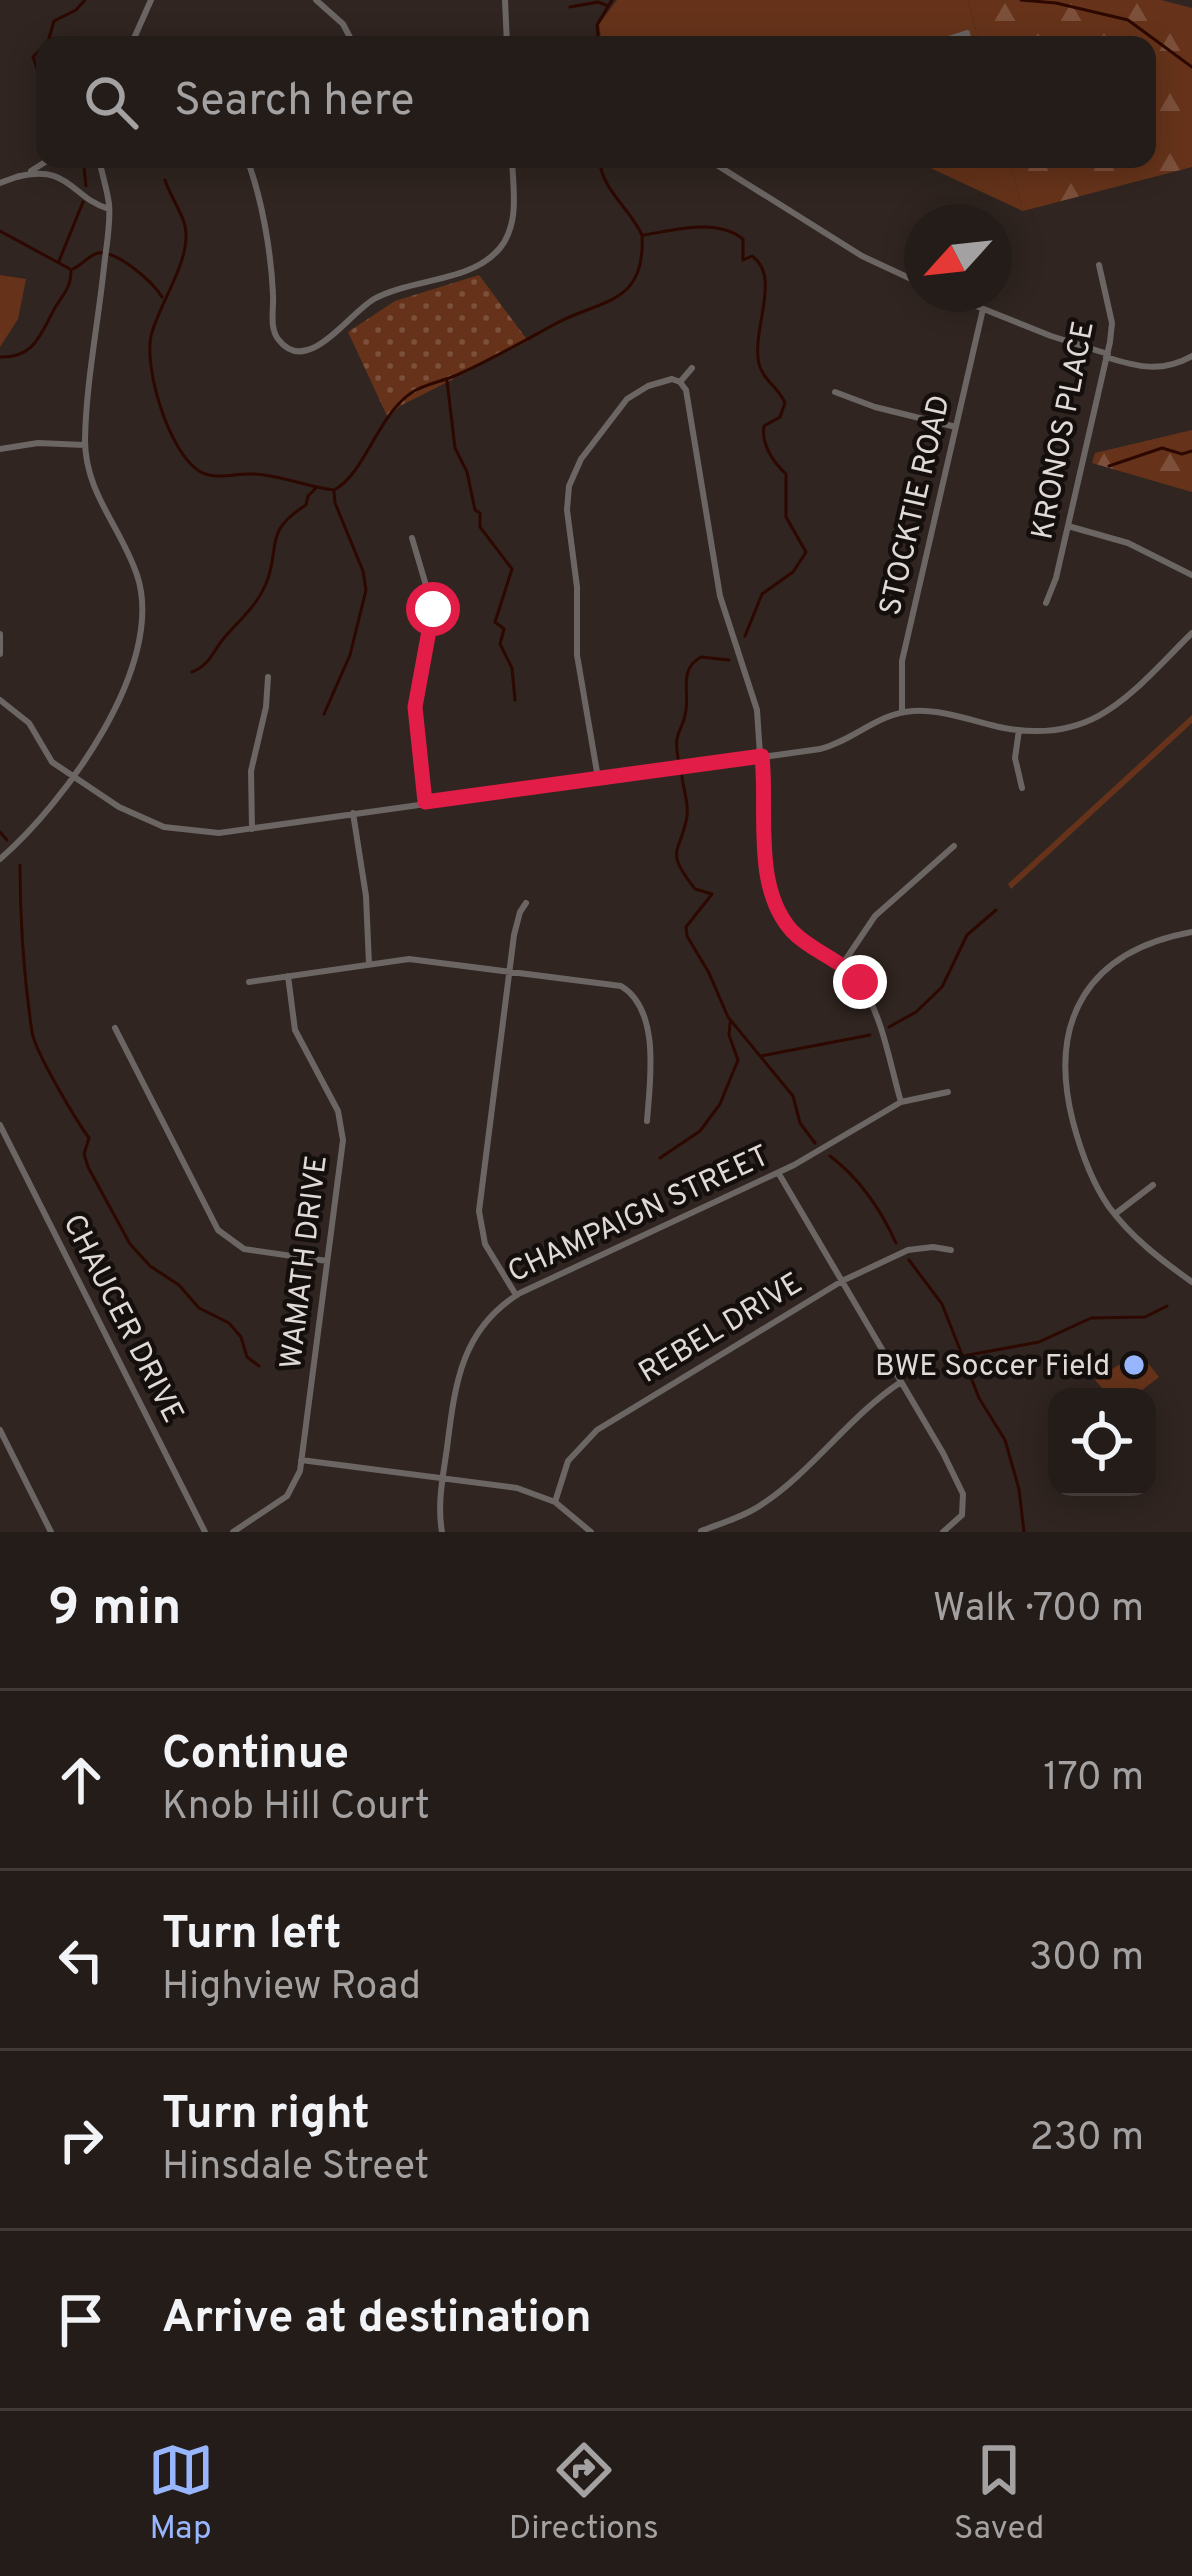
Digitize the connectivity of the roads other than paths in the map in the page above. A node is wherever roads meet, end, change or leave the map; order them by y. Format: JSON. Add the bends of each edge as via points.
{"nodes":[{"id":1,"x":151,"y":0,"type":"edge"},
{"id":2,"x":316,"y":0,"type":"edge"},
{"id":3,"x":505,"y":0,"type":"edge"},
{"id":4,"x":135,"y":36,"type":"edge"},
{"id":5,"x":348,"y":36,"type":"edge"},
{"id":6,"x":507,"y":36,"type":"edge"},
{"id":7,"x":36,"y":167,"type":"edge"},
{"id":8,"x":101,"y":168,"type":"edge"},
{"id":9,"x":249,"y":168,"type":"edge"},
{"id":10,"x":512,"y":168,"type":"edge"},
{"id":11,"x":722,"y":168,"type":"edge"},
{"id":12,"x":17,"y":177,"type":"junction"},
{"id":13,"x":0,"y":183,"type":"edge"},
{"id":14,"x":109,"y":208,"type":"junction"},
{"id":15,"x":1099,"y":265,"type":"dead end"},
{"id":16,"x":904,"y":276,"type":"edge"},
{"id":17,"x":983,"y":312,"type":"edge"},
{"id":18,"x":988,"y":312,"type":"edge"},
{"id":19,"x":1107,"y":356,"type":"junction"},
{"id":20,"x":1192,"y":356,"type":"edge"},
{"id":21,"x":692,"y":368,"type":"dead end"},
{"id":22,"x":680,"y":382,"type":"junction"},
{"id":23,"x":835,"y":392,"type":"dead end"},
{"id":24,"x":956,"y":427,"type":"junction"},
{"id":25,"x":85,"y":445,"type":"junction"},
{"id":26,"x":0,"y":449,"type":"edge"},
{"id":27,"x":1068,"y":526,"type":"junction"},
{"id":28,"x":412,"y":538,"type":"dead end"},
{"id":29,"x":1192,"y":575,"type":"edge"},
{"id":30,"x":1046,"y":603,"type":"dead end"},
{"id":31,"x":1192,"y":633,"type":"edge"},
{"id":32,"x":0,"y":634,"type":"edge"},
{"id":33,"x":0,"y":654,"type":"edge"},
{"id":34,"x":268,"y":677,"type":"dead end"},
{"id":35,"x":0,"y":700,"type":"edge"},
{"id":36,"x":902,"y":712,"type":"junction"},
{"id":37,"x":1019,"y":730,"type":"junction"},
{"id":38,"x":762,"y":756,"type":"junction"},
{"id":39,"x":72,"y":776,"type":"junction"},
{"id":40,"x":598,"y":778,"type":"junction"},
{"id":41,"x":1022,"y":788,"type":"dead end"},
{"id":42,"x":425,"y":802,"type":"junction"},
{"id":43,"x":353,"y":813,"type":"junction"},
{"id":44,"x":252,"y":829,"type":"junction"},
{"id":45,"x":954,"y":846,"type":"dead end"},
{"id":46,"x":0,"y":859,"type":"edge"},
{"id":47,"x":526,"y":903,"type":"dead end"},
{"id":48,"x":1192,"y":932,"type":"edge"},
{"id":49,"x":369,"y":964,"type":"junction"},
{"id":50,"x":842,"y":965,"type":"junction"},
{"id":51,"x":509,"y":970,"type":"junction"},
{"id":52,"x":287,"y":976,"type":"junction"},
{"id":53,"x":249,"y":982,"type":"dead end"},
{"id":54,"x":115,"y":1028,"type":"dead end"},
{"id":55,"x":948,"y":1092,"type":"dead end"},
{"id":56,"x":901,"y":1102,"type":"junction"},
{"id":57,"x":647,"y":1121,"type":"dead end"},
{"id":58,"x":0,"y":1125,"type":"edge"},
{"id":59,"x":778,"y":1173,"type":"junction"},
{"id":60,"x":1153,"y":1185,"type":"dead end"},
{"id":61,"x":1115,"y":1214,"type":"junction"},
{"id":62,"x":951,"y":1250,"type":"dead end"},
{"id":63,"x":327,"y":1262,"type":"junction"},
{"id":64,"x":842,"y":1281,"type":"junction"},
{"id":65,"x":1192,"y":1282,"type":"edge"},
{"id":66,"x":516,"y":1295,"type":"junction"},
{"id":67,"x":901,"y":1382,"type":"junction"},
{"id":68,"x":0,"y":1430,"type":"edge"},
{"id":69,"x":301,"y":1460,"type":"junction"},
{"id":70,"x":442,"y":1479,"type":"junction"},
{"id":71,"x":555,"y":1502,"type":"junction"},
{"id":72,"x":701,"y":1531,"type":"edge"},
{"id":73,"x":51,"y":1532,"type":"edge"},
{"id":74,"x":205,"y":1532,"type":"edge"},
{"id":75,"x":233,"y":1532,"type":"edge"},
{"id":76,"x":442,"y":1532,"type":"edge"},
{"id":77,"x":590,"y":1532,"type":"edge"},
{"id":78,"x":943,"y":1532,"type":"edge"}],
"edges":[{"from":1,"to":4,"type":"street"},
{"from":2,"to":5,"type":"street"},
{"from":3,"to":6,"type":"street"},
{"from":7,"to":12,"type":"street"},
{"from":8,"to":14,"type":"street"},
{"from":9,"to":10,"type":"street","via":[[270,266],[274,332],[302,352],[374,299],[491,256],[513,218]]},
{"from":11,"to":16,"type":"street"},
{"from":12,"to":13,"type":"street"},
{"from":12,"to":14,"type":"street","via":[[63,179]]},
{"from":14,"to":25,"type":"street"},
{"from":15,"to":19,"type":"street","name":"KRONOS PLACE","via":[[1112,323]]},
{"from":17,"to":24,"type":"street","name":"STOCKTIE ROAD"},
{"from":18,"to":19,"type":"street"},
{"from":19,"to":20,"type":"street","via":[[1152,368]]},
{"from":19,"to":27,"type":"street","name":"KRONOS PLACE"},
{"from":21,"to":22,"type":"street"},
{"from":22,"to":38,"type":"street","via":[[720,596],[752,688]]},
{"from":22,"to":40,"type":"street","via":[[627,399],[569,486],[577,655]]},
{"from":23,"to":24,"type":"street"},
{"from":24,"to":36,"type":"street","name":"STOCKTIE ROAD","via":[[902,661]]},
{"from":25,"to":26,"type":"street"},
{"from":25,"to":39,"type":"street","via":[[98,501],[135,570],[143,616],[123,688]]},
{"from":27,"to":29,"type":"street","via":[[1128,543]]},
{"from":27,"to":30,"type":"street","name":"KRONOS PLACE"},
{"from":28,"to":42,"type":"street","via":[[433,609],[415,707]]},
{"from":31,"to":37,"type":"street","via":[[1097,719],[1060,732]]},
{"from":32,"to":33,"type":"street"},
{"from":34,"to":44,"type":"street","via":[[251,772]]},
{"from":35,"to":39,"type":"street"},
{"from":36,"to":37,"type":"street"},
{"from":36,"to":38,"type":"street","via":[[834,745]]},
{"from":37,"to":41,"type":"street"},
{"from":38,"to":40,"type":"street"},
{"from":38,"to":50,"type":"street","via":[[773,900],[794,933]]},
{"from":39,"to":44,"type":"street","via":[[164,826]]},
{"from":39,"to":46,"type":"street"},
{"from":40,"to":42,"type":"street"},
{"from":42,"to":43,"type":"street"},
{"from":43,"to":44,"type":"street"},
{"from":43,"to":49,"type":"street"},
{"from":45,"to":50,"type":"street","via":[[875,916]]},
{"from":47,"to":51,"type":"street"},
{"from":48,"to":61,"type":"street","via":[[1146,943],[1109,966],[1079,1001],[1068,1031],[1063,1066],[1071,1115],[1090,1173]]},
{"from":49,"to":51,"type":"street","via":[[429,960]]},
{"from":49,"to":52,"type":"street"},
{"from":50,"to":56,"type":"street","via":[[867,994]]},
{"from":51,"to":57,"type":"street","via":[[616,985],[634,996],[649,1048]]},
{"from":51,"to":66,"type":"street","via":[[478,1211],[485,1244]]},
{"from":52,"to":53,"type":"street"},
{"from":52,"to":63,"type":"street","name":"WAMATH DRIVE","via":[[295,1030],[343,1127]]},
{"from":54,"to":63,"type":"street","via":[[218,1230],[244,1249]]},
{"from":55,"to":56,"type":"street","name":"CHAMPAIGN STREET"},
{"from":56,"to":59,"type":"street","name":"CHAMPAIGN STREET"},
{"from":58,"to":74,"type":"street","name":"CHAUCER DRIVE"},
{"from":59,"to":64,"type":"street"},
{"from":59,"to":66,"type":"street","name":"CHAMPAIGN STREET"},
{"from":60,"to":61,"type":"street"},
{"from":61,"to":65,"type":"street"},
{"from":62,"to":64,"type":"street","name":"REBEL DRIVE","via":[[908,1250]]},
{"from":63,"to":69,"type":"street","name":"WAMATH DRIVE"},
{"from":64,"to":67,"type":"street"},
{"from":64,"to":71,"type":"street","name":"REBEL DRIVE","via":[[591,1434],[568,1462]]},
{"from":66,"to":70,"type":"street","name":"CHAMPAIGN STREET","via":[[464,1353]]},
{"from":67,"to":72,"type":"street","via":[[770,1498]]},
{"from":67,"to":78,"type":"street","via":[[963,1494],[962,1515]]},
{"from":68,"to":73,"type":"street"},
{"from":69,"to":70,"type":"street"},
{"from":69,"to":75,"type":"street","name":"WAMATH DRIVE","via":[[287,1496]]},
{"from":70,"to":71,"type":"street","via":[[517,1488]]},
{"from":70,"to":76,"type":"street","name":"CHAMPAIGN STREET"},
{"from":71,"to":77,"type":"street"}]}
